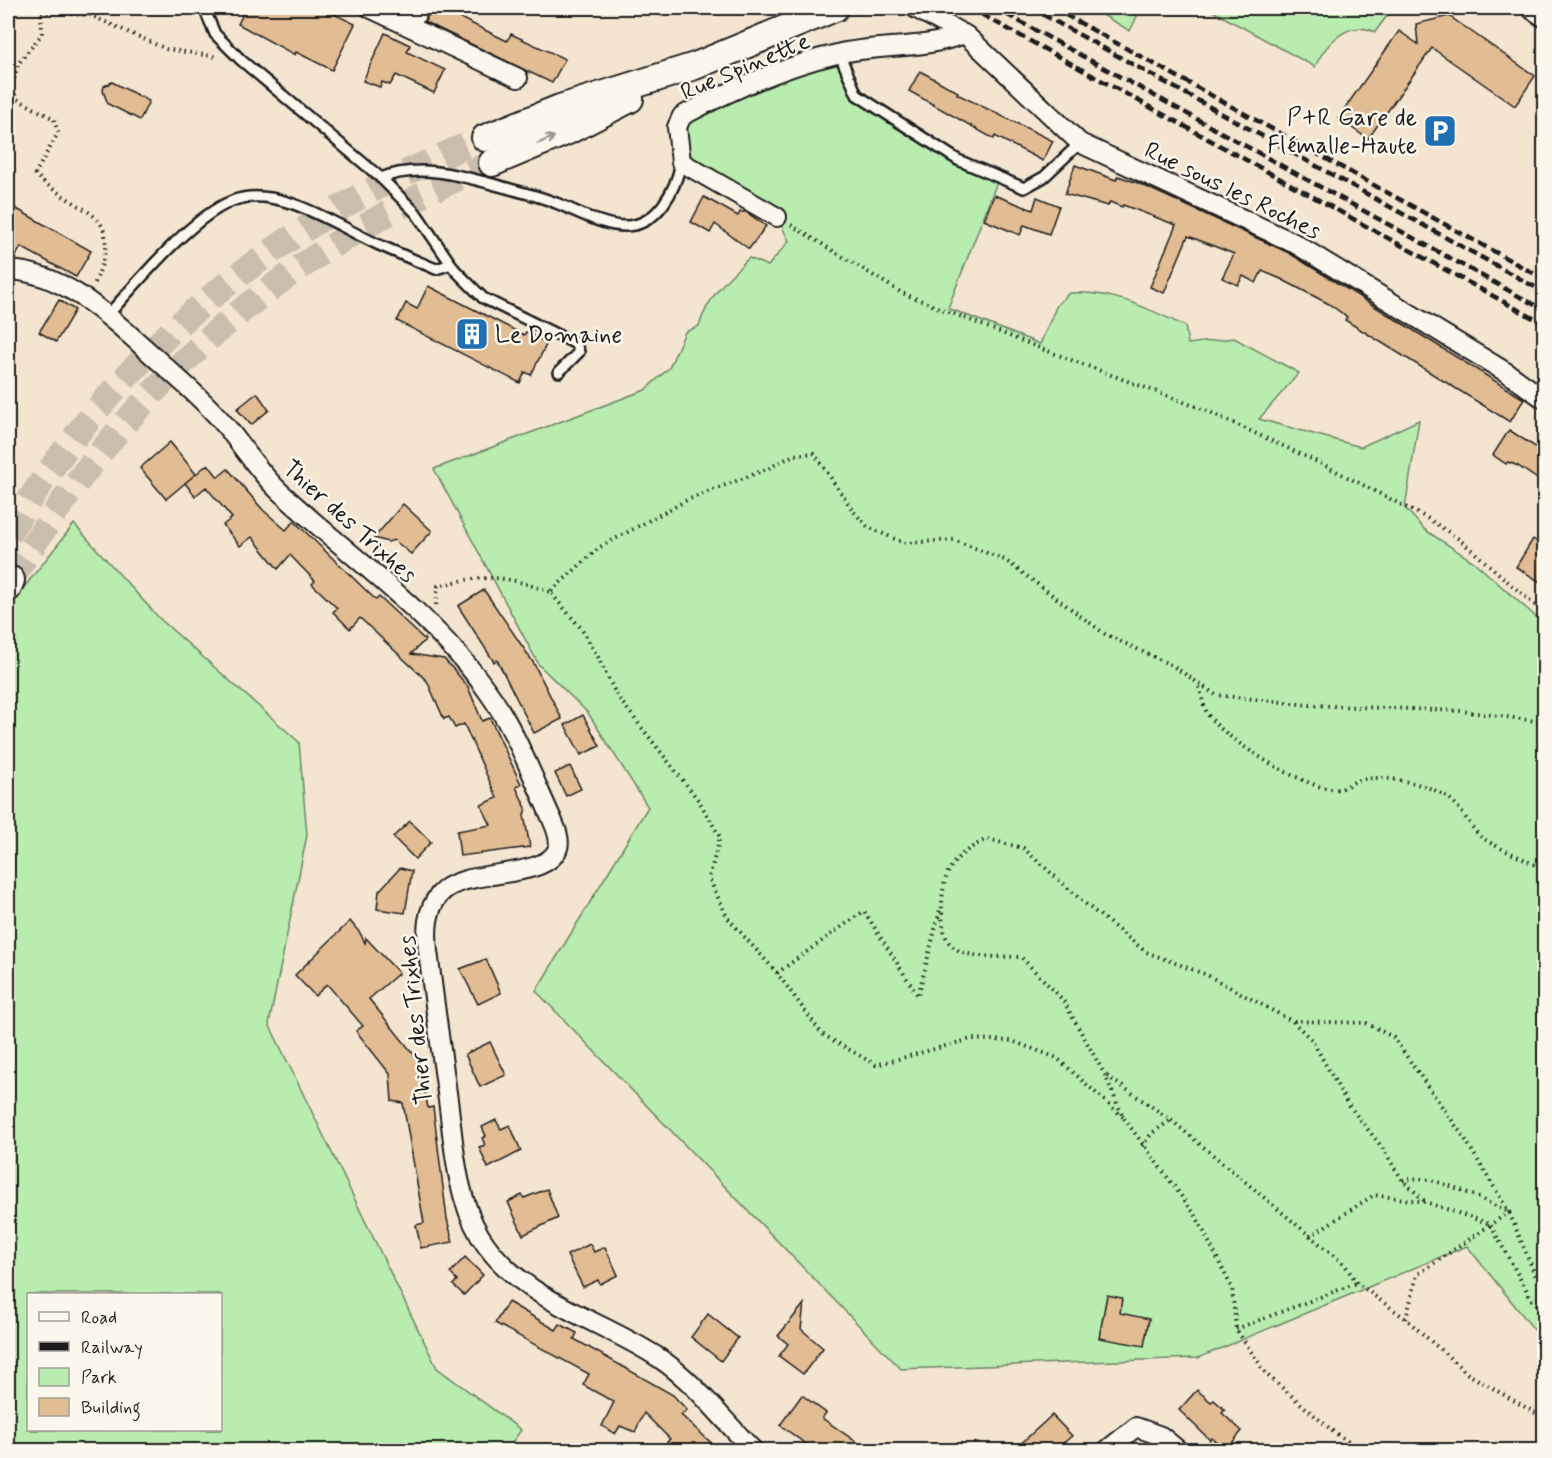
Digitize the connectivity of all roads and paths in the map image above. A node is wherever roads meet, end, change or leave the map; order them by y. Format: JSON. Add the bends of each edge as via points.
{"nodes":[{"id":1,"x":92,"y":8,"type":"edge"},
{"id":2,"x":204,"y":8,"type":"edge"},
{"id":3,"x":370,"y":8,"type":"edge"},
{"id":4,"x":420,"y":8,"type":"edge"},
{"id":5,"x":835,"y":8,"type":"edge"},
{"id":6,"x":915,"y":8,"type":"edge"},
{"id":7,"x":1534,"y":8,"type":"edge"},
{"id":8,"x":41,"y":10,"type":"edge"},
{"id":9,"x":90,"y":15,"type":"junction"},
{"id":10,"x":1545,"y":15,"type":"edge"},
{"id":11,"x":409,"y":26,"type":"junction"},
{"id":12,"x":964,"y":34,"type":"junction"},
{"id":13,"x":839,"y":53,"type":"junction"},
{"id":14,"x":241,"y":60,"type":"junction"},
{"id":15,"x":695,"y":66,"type":"junction"},
{"id":16,"x":518,"y":78,"type":"dead end"},
{"id":17,"x":1539,"y":103,"type":"dead end"},
{"id":18,"x":1545,"y":112,"type":"edge"},
{"id":19,"x":485,"y":138,"type":"tunnel mouth"},
{"id":20,"x":1080,"y":143,"type":"junction"},
{"id":21,"x":681,"y":162,"type":"junction"},
{"id":22,"x":492,"y":163,"type":"tunnel mouth"},
{"id":23,"x":381,"y":178,"type":"junction"},
{"id":24,"x":777,"y":217,"type":"joint"},
{"id":25,"x":451,"y":264,"type":"junction"},
{"id":26,"x":8,"y":270,"type":"edge"},
{"id":27,"x":84,"y":300,"type":"junction"},
{"id":28,"x":107,"y":316,"type":"junction"},
{"id":29,"x":559,"y":372,"type":"dead end"},
{"id":30,"x":1545,"y":399,"type":"edge"},
{"id":31,"x":550,"y":592,"type":"junction"},
{"id":32,"x":435,"y":598,"type":"dead end"},
{"id":33,"x":1545,"y":613,"type":"edge"},
{"id":34,"x":1199,"y":686,"type":"junction"},
{"id":35,"x":1545,"y":723,"type":"edge"},
{"id":36,"x":1545,"y":870,"type":"edge"},
{"id":37,"x":942,"y":904,"type":"junction"},
{"id":38,"x":777,"y":973,"type":"junction"},
{"id":39,"x":1292,"y":1021,"type":"junction"},
{"id":40,"x":1105,"y":1075,"type":"junction"},
{"id":41,"x":1123,"y":1117,"type":"junction"},
{"id":42,"x":1171,"y":1120,"type":"junction"},
{"id":43,"x":1142,"y":1146,"type":"junction"},
{"id":44,"x":1403,"y":1181,"type":"junction"},
{"id":45,"x":1426,"y":1202,"type":"junction"},
{"id":46,"x":1509,"y":1212,"type":"junction"},
{"id":47,"x":1490,"y":1224,"type":"junction"},
{"id":48,"x":1310,"y":1236,"type":"junction"},
{"id":49,"x":1358,"y":1283,"type":"junction"},
{"id":50,"x":1545,"y":1296,"type":"edge"},
{"id":51,"x":1545,"y":1310,"type":"edge"},
{"id":52,"x":1406,"y":1319,"type":"junction"},
{"id":53,"x":1236,"y":1329,"type":"junction"},
{"id":54,"x":1545,"y":1418,"type":"edge"},
{"id":55,"x":753,"y":1450,"type":"edge"},
{"id":56,"x":1107,"y":1450,"type":"edge"},
{"id":57,"x":1178,"y":1450,"type":"edge"},
{"id":58,"x":1362,"y":1450,"type":"edge"}],
"edges":[{"from":1,"to":9,"type":"path"},
{"from":2,"to":14,"type":"lane","via":[[215,34]]},
{"from":3,"to":11,"type":"street"},
{"from":4,"to":11,"type":"street"},
{"from":5,"to":15,"type":"main road"},
{"from":6,"to":12,"type":"street","name":"Rue sous les Roches"},
{"from":7,"to":10,"type":"street"},
{"from":8,"to":9,"type":"path"},
{"from":8,"to":27,"type":"path","via":[[42,34],[18,64],[12,87],[17,99],[54,118],[58,133],[35,174],[53,192],[100,219],[107,232],[95,283]]},
{"from":9,"to":14,"type":"path","via":[[166,49]]},
{"from":11,"to":16,"type":"street"},
{"from":12,"to":13,"type":"street","name":"Rue Spinette","via":[[946,41]]},
{"from":12,"to":20,"type":"street","name":"Rue sous les Roches"},
{"from":13,"to":20,"type":"lane","via":[[857,95],[958,160],[1024,188],[1044,177]]},
{"from":13,"to":21,"type":"street","name":"Rue Spinette","via":[[753,84],[682,116],[677,127]]},
{"from":14,"to":23,"type":"lane"},
{"from":15,"to":19,"type":"main road","via":[[560,108]]},
{"from":22,"to":15,"type":"main road","one_way":true,"via":[[568,131]]},
{"from":17,"to":18,"type":"path"},
{"from":20,"to":30,"type":"street","name":"Rue sous les Roches","via":[[1294,243]]},
{"from":21,"to":23,"type":"lane","name":"Rue Spinette","via":[[673,190],[660,209],[643,222],[626,226],[608,224],[552,201],[442,171],[399,171]]},
{"from":21,"to":24,"type":"street"},
{"from":23,"to":25,"type":"lane","via":[[416,213]]},
{"from":24,"to":33,"type":"path","via":[[902,293],[1205,410],[1427,518],[1460,539]]},
{"from":25,"to":28,"type":"lane","via":[[436,269],[302,207],[275,199],[247,197],[218,208],[194,225]]},
{"from":25,"to":29,"type":"lane","via":[[483,298],[576,344],[579,352]]},
{"from":26,"to":27,"type":"street","name":"Thier des Trixhes","via":[[46,278]]},
{"from":27,"to":28,"type":"street","name":"Thier des Trixhes"},
{"from":28,"to":55,"type":"street","name":"Thier des Trixhes","via":[[207,406],[261,474],[434,630],[501,711],[551,817],[558,834],[558,848],[548,860],[531,868],[455,884],[441,893],[430,910],[426,930],[428,951],[465,1203],[481,1238],[517,1277],[553,1302],[657,1356],[676,1370]]},
{"from":31,"to":32,"type":"path","via":[[502,577],[438,586]]},
{"from":31,"to":34,"type":"path","via":[[600,548],[687,500],[794,455],[814,453],[868,527],[904,543],[954,540],[1005,560],[1105,634],[1173,666]]},
{"from":31,"to":38,"type":"path","via":[[580,627],[617,696],[699,801],[720,837],[709,878],[727,916]]},
{"from":34,"to":35,"type":"path","via":[[1216,695],[1309,705],[1462,711]]},
{"from":34,"to":36,"type":"path","via":[[1207,714],[1218,726],[1244,747],[1294,775],[1312,784],[1338,789],[1360,779],[1395,779],[1444,794],[1481,837]]},
{"from":37,"to":38,"type":"path","via":[[918,996],[864,911]]},
{"from":37,"to":39,"type":"path","via":[[943,879],[964,850],[987,839],[1023,848],[1146,952],[1207,975]]},
{"from":37,"to":40,"type":"path","via":[[943,930],[952,946],[972,954],[1021,957],[1063,1000]]},
{"from":38,"to":41,"type":"path","via":[[822,1034],[876,1065],[971,1039],[1012,1041],[1057,1058]]},
{"from":39,"to":44,"type":"path","via":[[1312,1040],[1347,1102]]},
{"from":39,"to":46,"type":"path","via":[[1366,1023],[1394,1037],[1466,1139]]},
{"from":40,"to":41,"type":"path"},
{"from":40,"to":42,"type":"path"},
{"from":41,"to":43,"type":"path"},
{"from":42,"to":43,"type":"path","via":[[1152,1133]]},
{"from":42,"to":48,"type":"path"},
{"from":43,"to":53,"type":"path","via":[[1196,1216],[1232,1288]]},
{"from":44,"to":45,"type":"path"},
{"from":44,"to":46,"type":"path","via":[[1413,1177],[1455,1188]]},
{"from":45,"to":47,"type":"path"},
{"from":45,"to":48,"type":"path","via":[[1374,1195]]},
{"from":46,"to":47,"type":"path"},
{"from":46,"to":50,"type":"path"},
{"from":47,"to":51,"type":"path","via":[[1532,1300]]},
{"from":47,"to":52,"type":"path","via":[[1417,1275]]},
{"from":48,"to":49,"type":"path","via":[[1345,1265]]},
{"from":49,"to":52,"type":"path"},
{"from":49,"to":53,"type":"path"},
{"from":52,"to":54,"type":"path","via":[[1468,1374]]},
{"from":53,"to":58,"type":"path","via":[[1266,1374],[1335,1433]]},
{"from":56,"to":57,"type":"street","via":[[1136,1427],[1161,1436]]}]}
